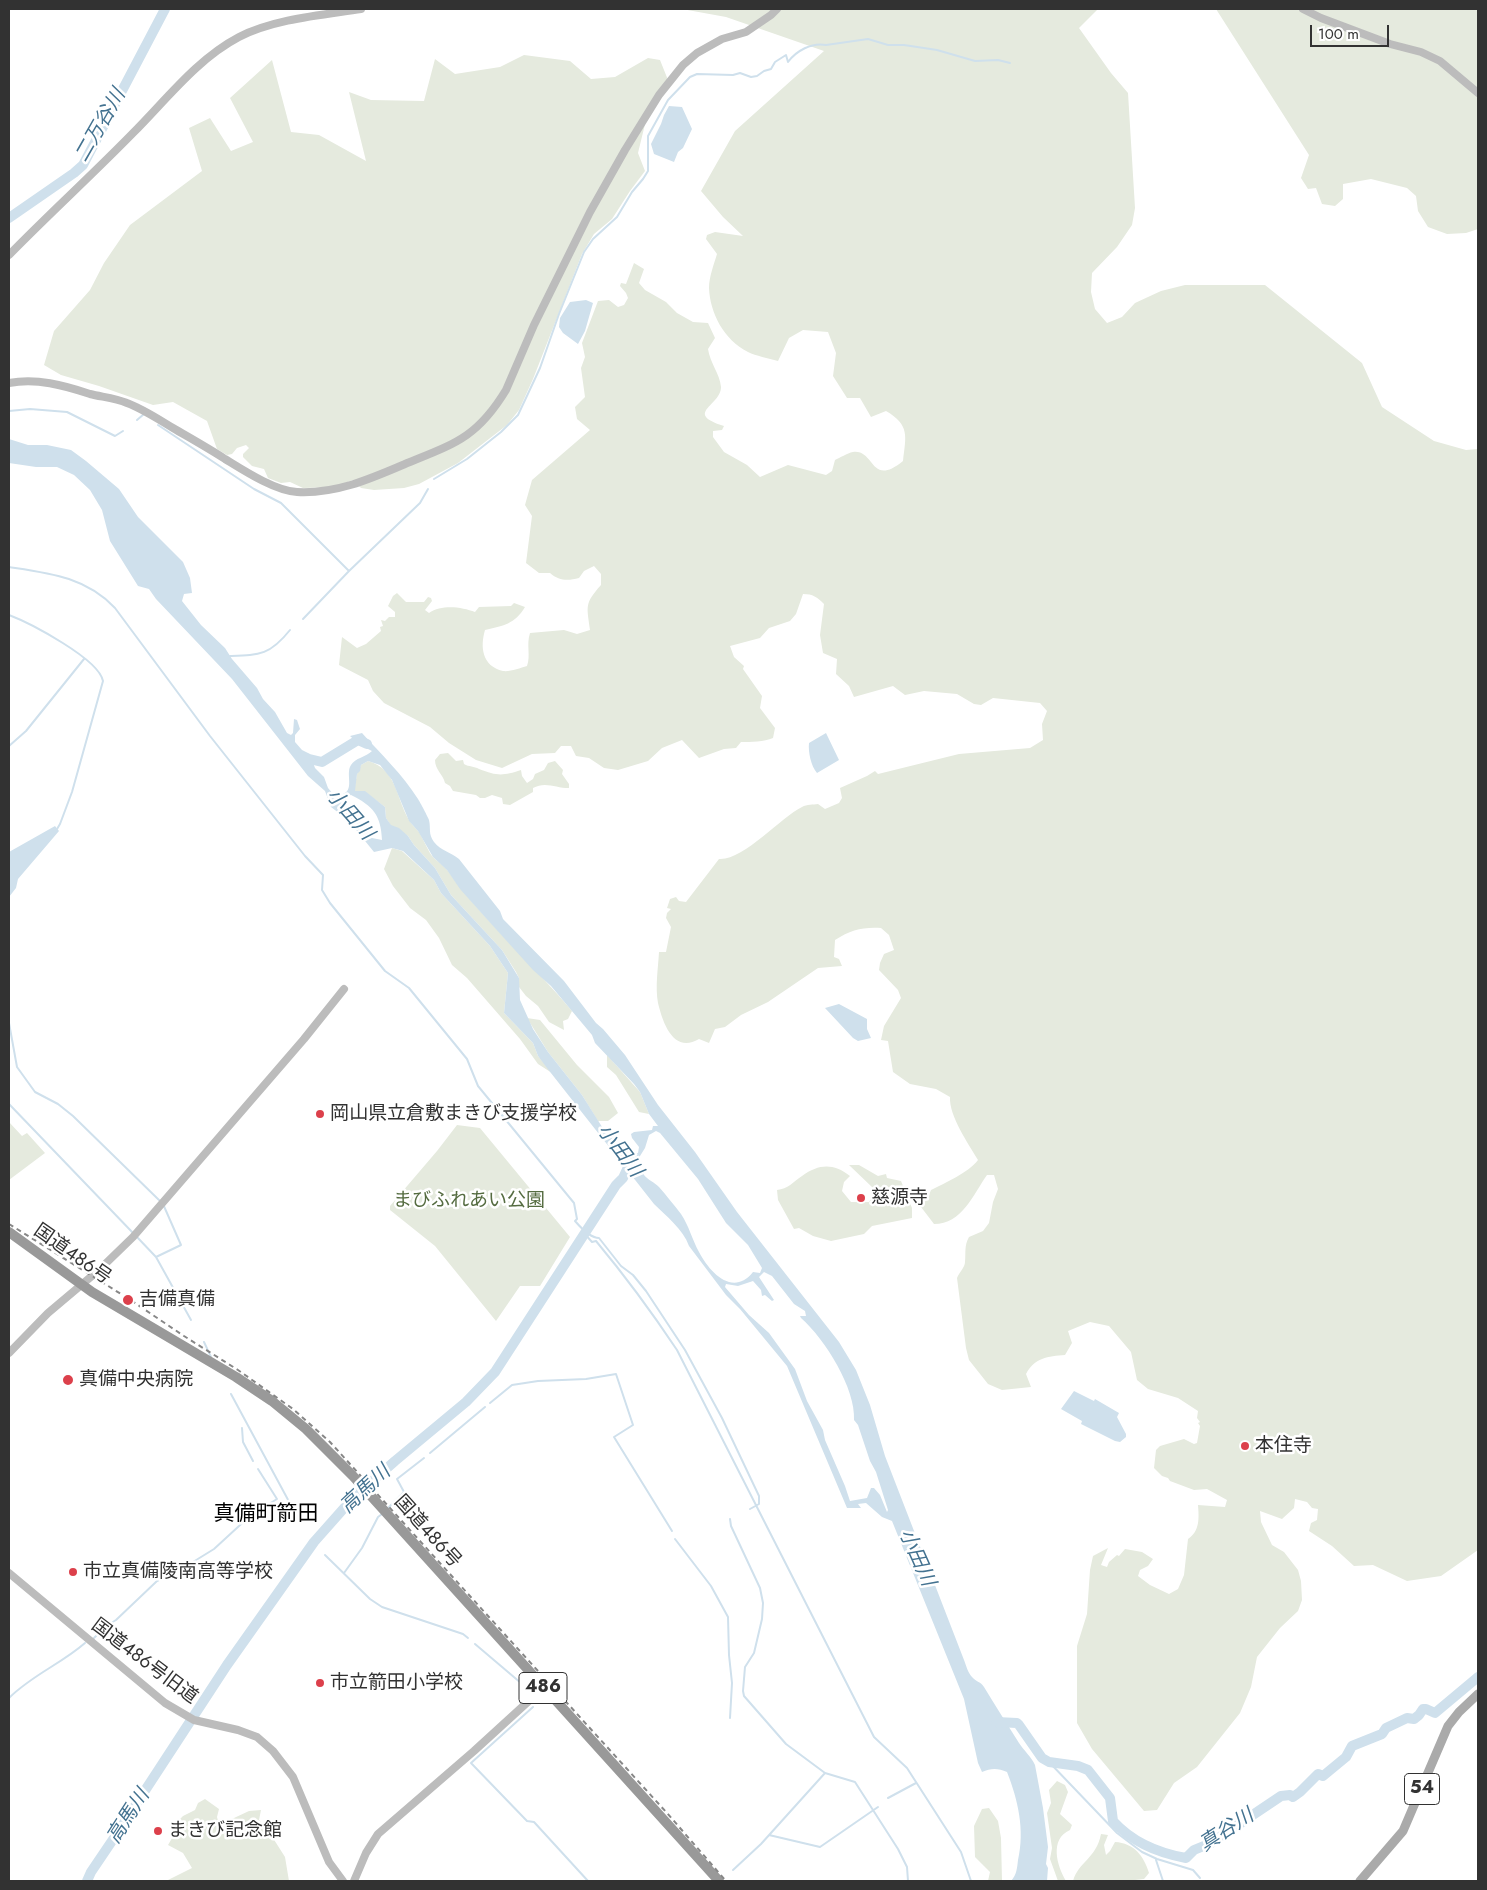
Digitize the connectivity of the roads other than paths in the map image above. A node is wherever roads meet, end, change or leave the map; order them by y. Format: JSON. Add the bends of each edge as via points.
{"nodes":[{"id":1,"x":361,"y":9,"type":"edge"},
{"id":2,"x":777,"y":9,"type":"edge"},
{"id":3,"x":1303,"y":9,"type":"edge"},
{"id":4,"x":332,"y":11,"type":"edge"},
{"id":5,"x":1478,"y":93,"type":"edge"},
{"id":6,"x":9,"y":256,"type":"edge"},
{"id":7,"x":9,"y":383,"type":"edge"},
{"id":8,"x":344,"y":988,"type":"dead end"},
{"id":9,"x":9,"y":1232,"type":"edge"},
{"id":10,"x":81,"y":1284,"type":"junction"},
{"id":11,"x":9,"y":1353,"type":"edge"},
{"id":12,"x":9,"y":1573,"type":"edge"},
{"id":13,"x":543,"y":1688,"type":"junction"},
{"id":14,"x":1478,"y":1694,"type":"edge"},
{"id":15,"x":344,"y":1881,"type":"edge"},
{"id":16,"x":354,"y":1881,"type":"edge"},
{"id":17,"x":719,"y":1881,"type":"edge"},
{"id":18,"x":1360,"y":1881,"type":"edge"}],
"edges":[{"from":1,"to":4,"type":"street"},
{"from":2,"to":7,"type":"street","via":[[746,32],[722,40],[683,65],[643,120],[590,212],[548,295],[506,390],[482,423],[458,441],[331,491],[294,492],[236,466],[127,403],[39,381]]},
{"from":3,"to":5,"type":"street","via":[[1390,44],[1421,52],[1440,62]]},
{"from":4,"to":6,"type":"street","via":[[254,31],[224,47],[199,66]]},
{"from":8,"to":10,"type":"street","via":[[135,1235]]},
{"from":9,"to":10,"type":"highway","name":"国道486号","number":"486"},
{"from":10,"to":11,"type":"street"},
{"from":10,"to":13,"type":"highway","name":"国道486号","number":"486","via":[[236,1377],[296,1420],[337,1459]]},
{"from":12,"to":15,"type":"street","name":"国道486号旧道","via":[[165,1703],[192,1720],[257,1737],[274,1751],[298,1785],[329,1862]]},
{"from":13,"to":16,"type":"street","via":[[378,1834]]},
{"from":13,"to":17,"type":"highway","name":"国道486号","number":"486"},
{"from":14,"to":18,"type":"main road","number":"54","via":[[1448,1726],[1403,1832]]}]}
